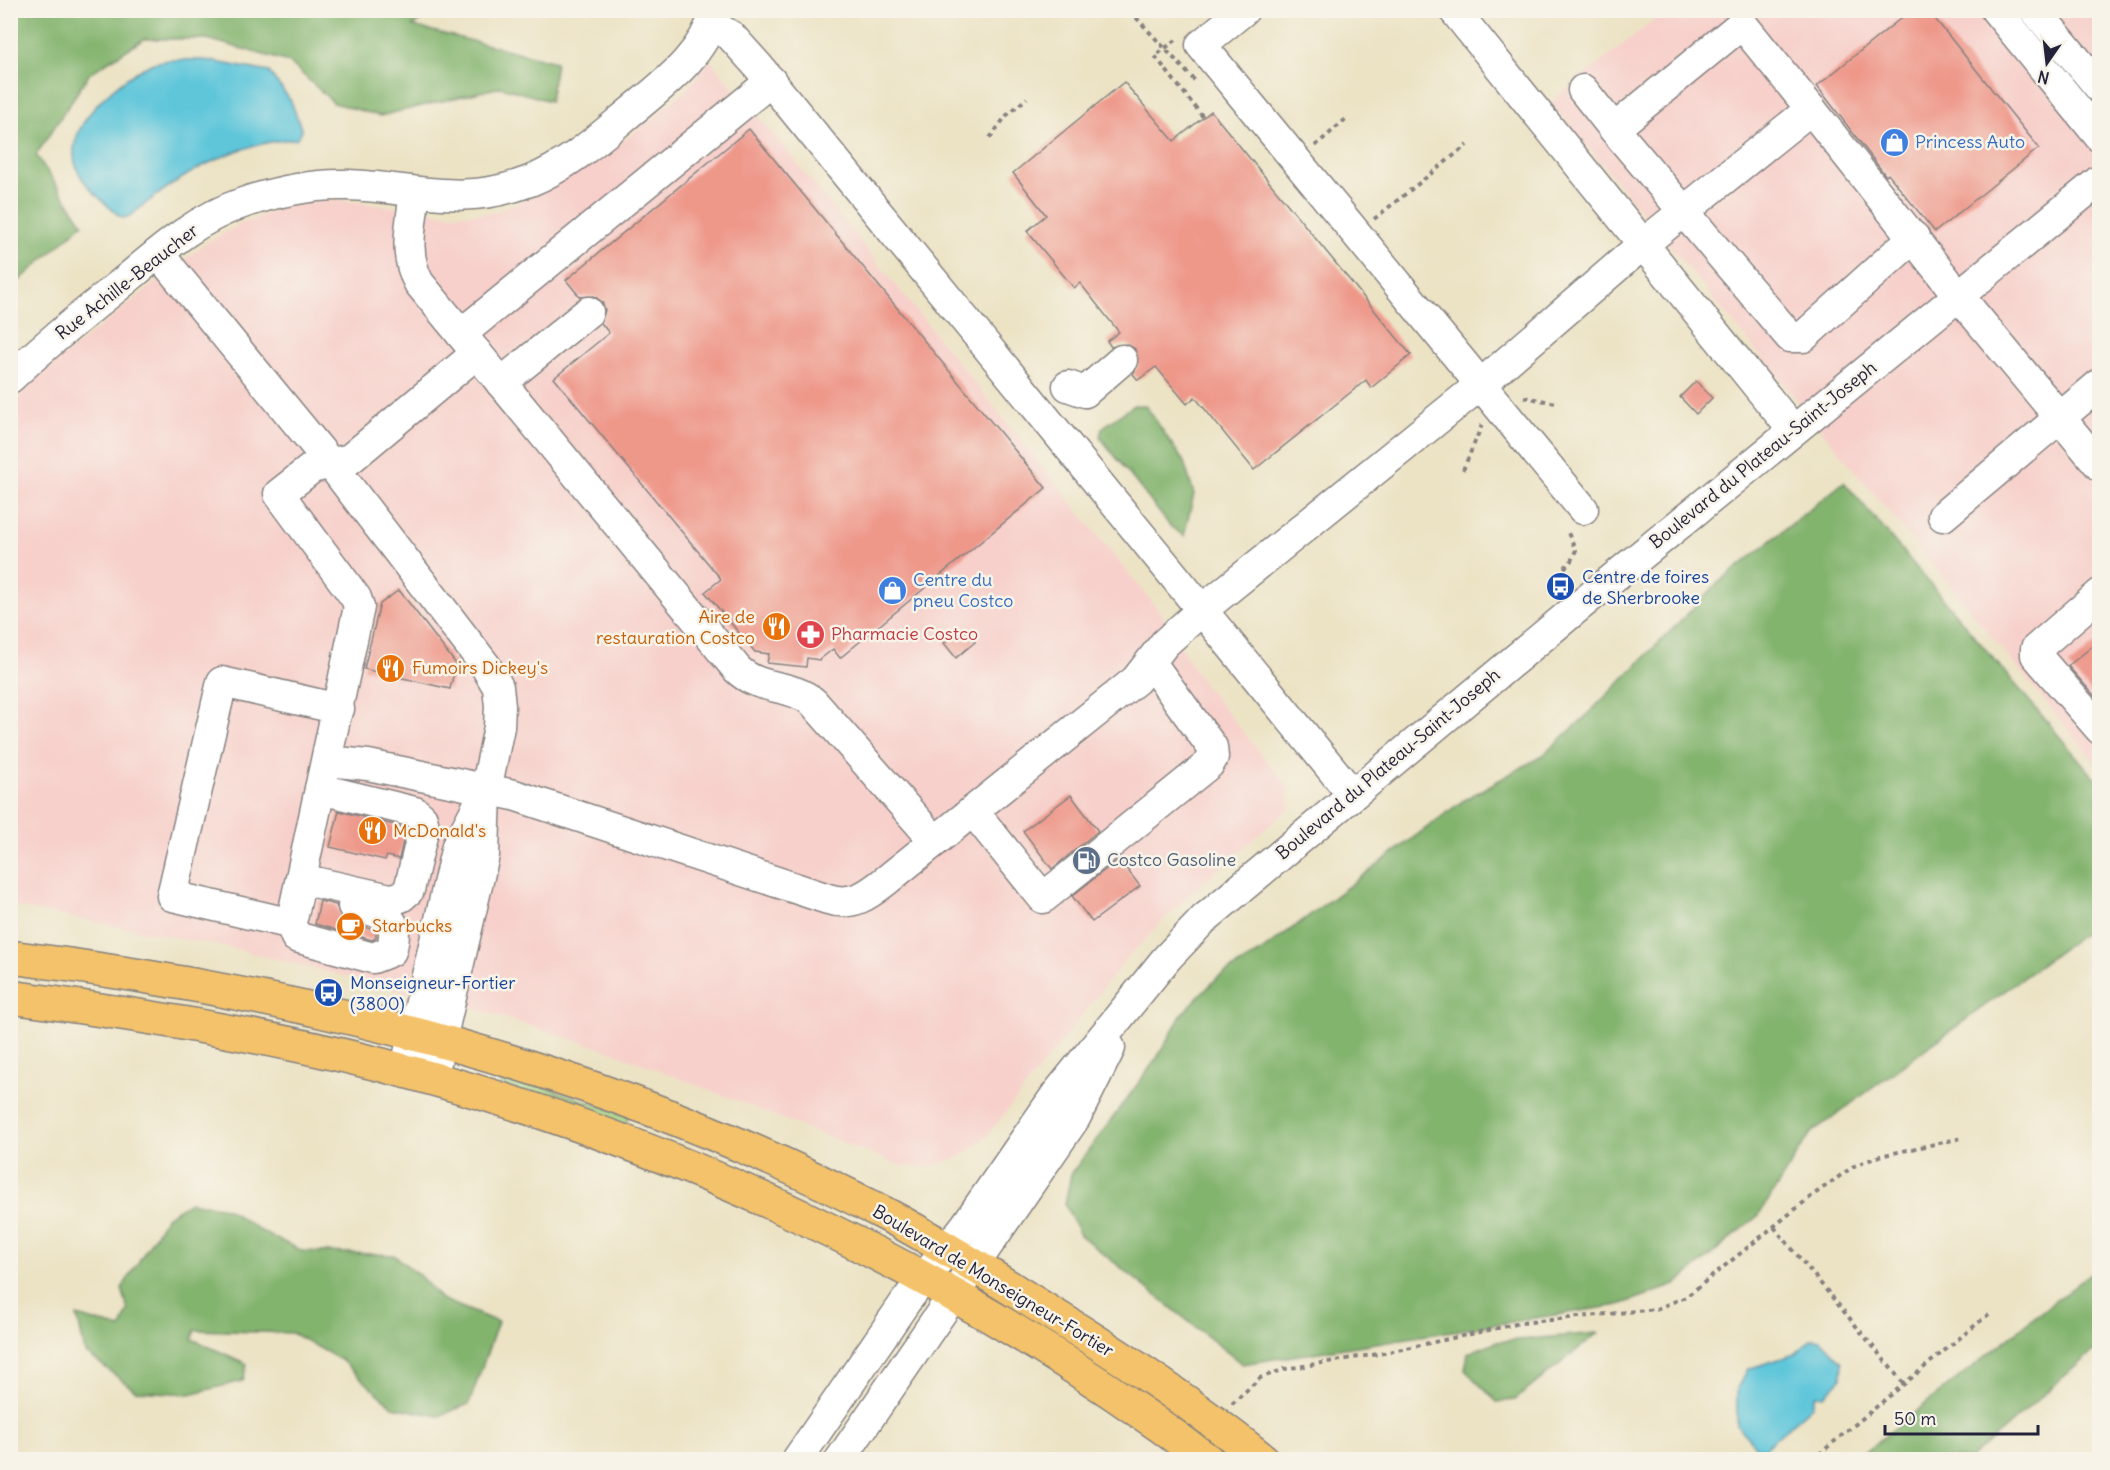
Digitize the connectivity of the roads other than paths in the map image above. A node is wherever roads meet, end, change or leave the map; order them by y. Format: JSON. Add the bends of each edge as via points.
{"nodes":[{"id":1,"x":1244,"y":10,"type":"edge"},
{"id":2,"x":1454,"y":10,"type":"edge"},
{"id":3,"x":1996,"y":10,"type":"edge"},
{"id":4,"x":2035,"y":10,"type":"edge"},
{"id":5,"x":1751,"y":17,"type":"edge"},
{"id":6,"x":714,"y":18,"type":"edge"},
{"id":7,"x":771,"y":81,"type":"junction"},
{"id":8,"x":2100,"y":88,"type":"edge"},
{"id":9,"x":1583,"y":90,"type":"dead end"},
{"id":10,"x":1810,"y":109,"type":"junction"},
{"id":11,"x":1614,"y":129,"type":"junction"},
{"id":12,"x":2100,"y":137,"type":"edge"},
{"id":13,"x":2100,"y":180,"type":"edge"},
{"id":14,"x":415,"y":194,"type":"junction"},
{"id":15,"x":1684,"y":211,"type":"junction"},
{"id":16,"x":1914,"y":237,"type":"junction"},
{"id":17,"x":1642,"y":245,"type":"junction"},
{"id":18,"x":158,"y":253,"type":"junction"},
{"id":19,"x":1958,"y":295,"type":"junction"},
{"id":20,"x":588,"y":312,"type":"dead end"},
{"id":21,"x":469,"y":344,"type":"junction"},
{"id":22,"x":1122,"y":360,"type":"dead end"},
{"id":23,"x":10,"y":378,"type":"edge"},
{"id":24,"x":501,"y":384,"type":"junction"},
{"id":25,"x":2100,"y":384,"type":"edge"},
{"id":26,"x":1480,"y":385,"type":"junction"},
{"id":27,"x":1068,"y":386,"type":"dead end"},
{"id":28,"x":2060,"y":418,"type":"junction"},
{"id":29,"x":1793,"y":430,"type":"junction"},
{"id":30,"x":331,"y":464,"type":"junction"},
{"id":31,"x":2100,"y":466,"type":"edge"},
{"id":32,"x":1943,"y":516,"type":"dead end"},
{"id":33,"x":1575,"y":521,"type":"road end"},
{"id":34,"x":2100,"y":594,"type":"edge"},
{"id":35,"x":1202,"y":610,"type":"junction"},
{"id":36,"x":1151,"y":663,"type":"junction"},
{"id":37,"x":339,"y":709,"type":"junction"},
{"id":38,"x":2100,"y":729,"type":"edge"},
{"id":39,"x":327,"y":761,"type":"junction"},
{"id":40,"x":320,"y":789,"type":"junction"},
{"id":41,"x":486,"y":790,"type":"junction"},
{"id":42,"x":1352,"y":794,"type":"junction"},
{"id":43,"x":973,"y":811,"type":"junction"},
{"id":44,"x":935,"y":841,"type":"junction"},
{"id":45,"x":296,"y":897,"type":"junction"},
{"id":46,"x":10,"y":957,"type":"edge"},
{"id":47,"x":10,"y":997,"type":"edge"},
{"id":48,"x":1136,"y":997,"type":"junction"},
{"id":49,"x":428,"y":1036,"type":"junction"},
{"id":50,"x":418,"y":1075,"type":"junction"},
{"id":51,"x":947,"y":1248,"type":"junction"},
{"id":52,"x":974,"y":1265,"type":"junction"},
{"id":53,"x":923,"y":1279,"type":"junction"},
{"id":54,"x":954,"y":1295,"type":"junction"},
{"id":55,"x":796,"y":1460,"type":"edge"},
{"id":56,"x":840,"y":1460,"type":"edge"},
{"id":57,"x":1207,"y":1460,"type":"edge"},
{"id":58,"x":1263,"y":1460,"type":"edge"}],
"edges":[{"from":1,"to":26,"type":"street","via":[[1202,45]]},
{"from":2,"to":17,"type":"street"},
{"from":3,"to":12,"type":"street"},
{"from":4,"to":8,"type":"street"},
{"from":5,"to":10,"type":"street"},
{"from":5,"to":11,"type":"street"},
{"from":6,"to":7,"type":"street"},
{"from":6,"to":14,"type":"street","name":"Rue Achille-Beaucher","via":[[701,45],[677,73],[561,166],[528,182],[493,191],[459,196]]},
{"from":7,"to":21,"type":"street"},
{"from":7,"to":35,"type":"street"},
{"from":9,"to":11,"type":"street"},
{"from":10,"to":15,"type":"street"},
{"from":10,"to":16,"type":"street"},
{"from":11,"to":15,"type":"street"},
{"from":13,"to":19,"type":"street","name":"Boulevard du Plateau-Saint-Joseph"},
{"from":14,"to":18,"type":"street","name":"Rue Achille-Beaucher","via":[[346,185],[274,193],[213,216]]},
{"from":14,"to":21,"type":"street","via":[[408,246],[413,272]]},
{"from":15,"to":16,"type":"street","via":[[1790,338],[1803,337]]},
{"from":15,"to":17,"type":"street"},
{"from":16,"to":19,"type":"street"},
{"from":17,"to":26,"type":"street"},
{"from":17,"to":29,"type":"street"},
{"from":18,"to":23,"type":"street","name":"Rue Achille-Beaucher"},
{"from":18,"to":30,"type":"street"},
{"from":19,"to":28,"type":"street"},
{"from":19,"to":29,"type":"street","name":"Boulevard du Plateau-Saint-Joseph"},
{"from":20,"to":24,"type":"street"},
{"from":21,"to":24,"type":"street"},
{"from":21,"to":30,"type":"street","via":[[350,459]]},
{"from":22,"to":27,"type":"street","via":[[1085,392]]},
{"from":24,"to":44,"type":"street","via":[[737,669],[749,680],[791,689],[813,702]]},
{"from":25,"to":28,"type":"street"},
{"from":26,"to":33,"type":"street"},
{"from":26,"to":35,"type":"street"},
{"from":28,"to":31,"type":"street"},
{"from":28,"to":32,"type":"street"},
{"from":29,"to":42,"type":"street","name":"Boulevard du Plateau-Saint-Joseph"},
{"from":30,"to":37,"type":"street","via":[[312,468],[279,494],[360,607]]},
{"from":30,"to":41,"type":"street","via":[[498,687],[499,727]]},
{"from":34,"to":38,"type":"street","via":[[2036,649],[2036,655]]},
{"from":35,"to":36,"type":"street","via":[[1165,643]]},
{"from":35,"to":42,"type":"street"},
{"from":36,"to":43,"type":"street","via":[[1136,680]]},
{"from":36,"to":43,"type":"street","via":[[1212,747],[1209,764],[1043,898]]},
{"from":37,"to":39,"type":"street"},
{"from":37,"to":45,"type":"street","via":[[222,682],[172,896],[284,922]]},
{"from":39,"to":40,"type":"street"},
{"from":39,"to":41,"type":"street","via":[[368,765]]},
{"from":40,"to":45,"type":"street"},
{"from":40,"to":45,"type":"street","via":[[415,812],[424,827],[409,890],[401,897]]},
{"from":41,"to":44,"type":"street","via":[[543,804],[843,902],[865,897]]},
{"from":41,"to":49,"type":"street","via":[[484,855]]},
{"from":42,"to":48,"type":"street","name":"Boulevard du Plateau-Saint-Joseph","via":[[1204,919]]},
{"from":43,"to":44,"type":"street"},
{"from":46,"to":49,"type":"main road","name":"Boulevard de Monseigneur-Fortier","via":[[218,988]]},
{"from":47,"to":50,"type":"main road","name":"Boulevard de Monseigneur-Fortier","via":[[199,1024]]},
{"from":48,"to":51,"type":"street","name":"Boulevard du Plateau-Saint-Joseph","via":[[1056,1095]]},
{"from":48,"to":52,"type":"street","name":"Boulevard du Plateau-Saint-Joseph","via":[[1075,1118]]},
{"from":49,"to":50,"type":"street"},
{"from":49,"to":51,"type":"main road","name":"Boulevard de Monseigneur-Fortier","via":[[575,1082],[704,1130],[856,1200]]},
{"from":50,"to":53,"type":"main road","name":"Boulevard de Monseigneur-Fortier","via":[[576,1125],[679,1165],[776,1207]]},
{"from":51,"to":52,"type":"main road","name":"Boulevard de Monseigneur-Fortier"},
{"from":51,"to":53,"type":"street","name":"Boulevard du Plateau-Saint-Joseph"},
{"from":52,"to":54,"type":"street","name":"Boulevard du Plateau-Saint-Joseph"},
{"from":52,"to":58,"type":"main road","name":"Boulevard de Monseigneur-Fortier","via":[[1117,1355]]},
{"from":53,"to":54,"type":"main road","name":"Boulevard de Monseigneur-Fortier"},
{"from":53,"to":55,"type":"street","name":"Boulevard du Plateau-Saint-Joseph"},
{"from":54,"to":56,"type":"street","name":"Boulevard du Plateau-Saint-Joseph"},
{"from":54,"to":57,"type":"main road","name":"Boulevard de Monseigneur-Fortier","via":[[1084,1374]]}]}
